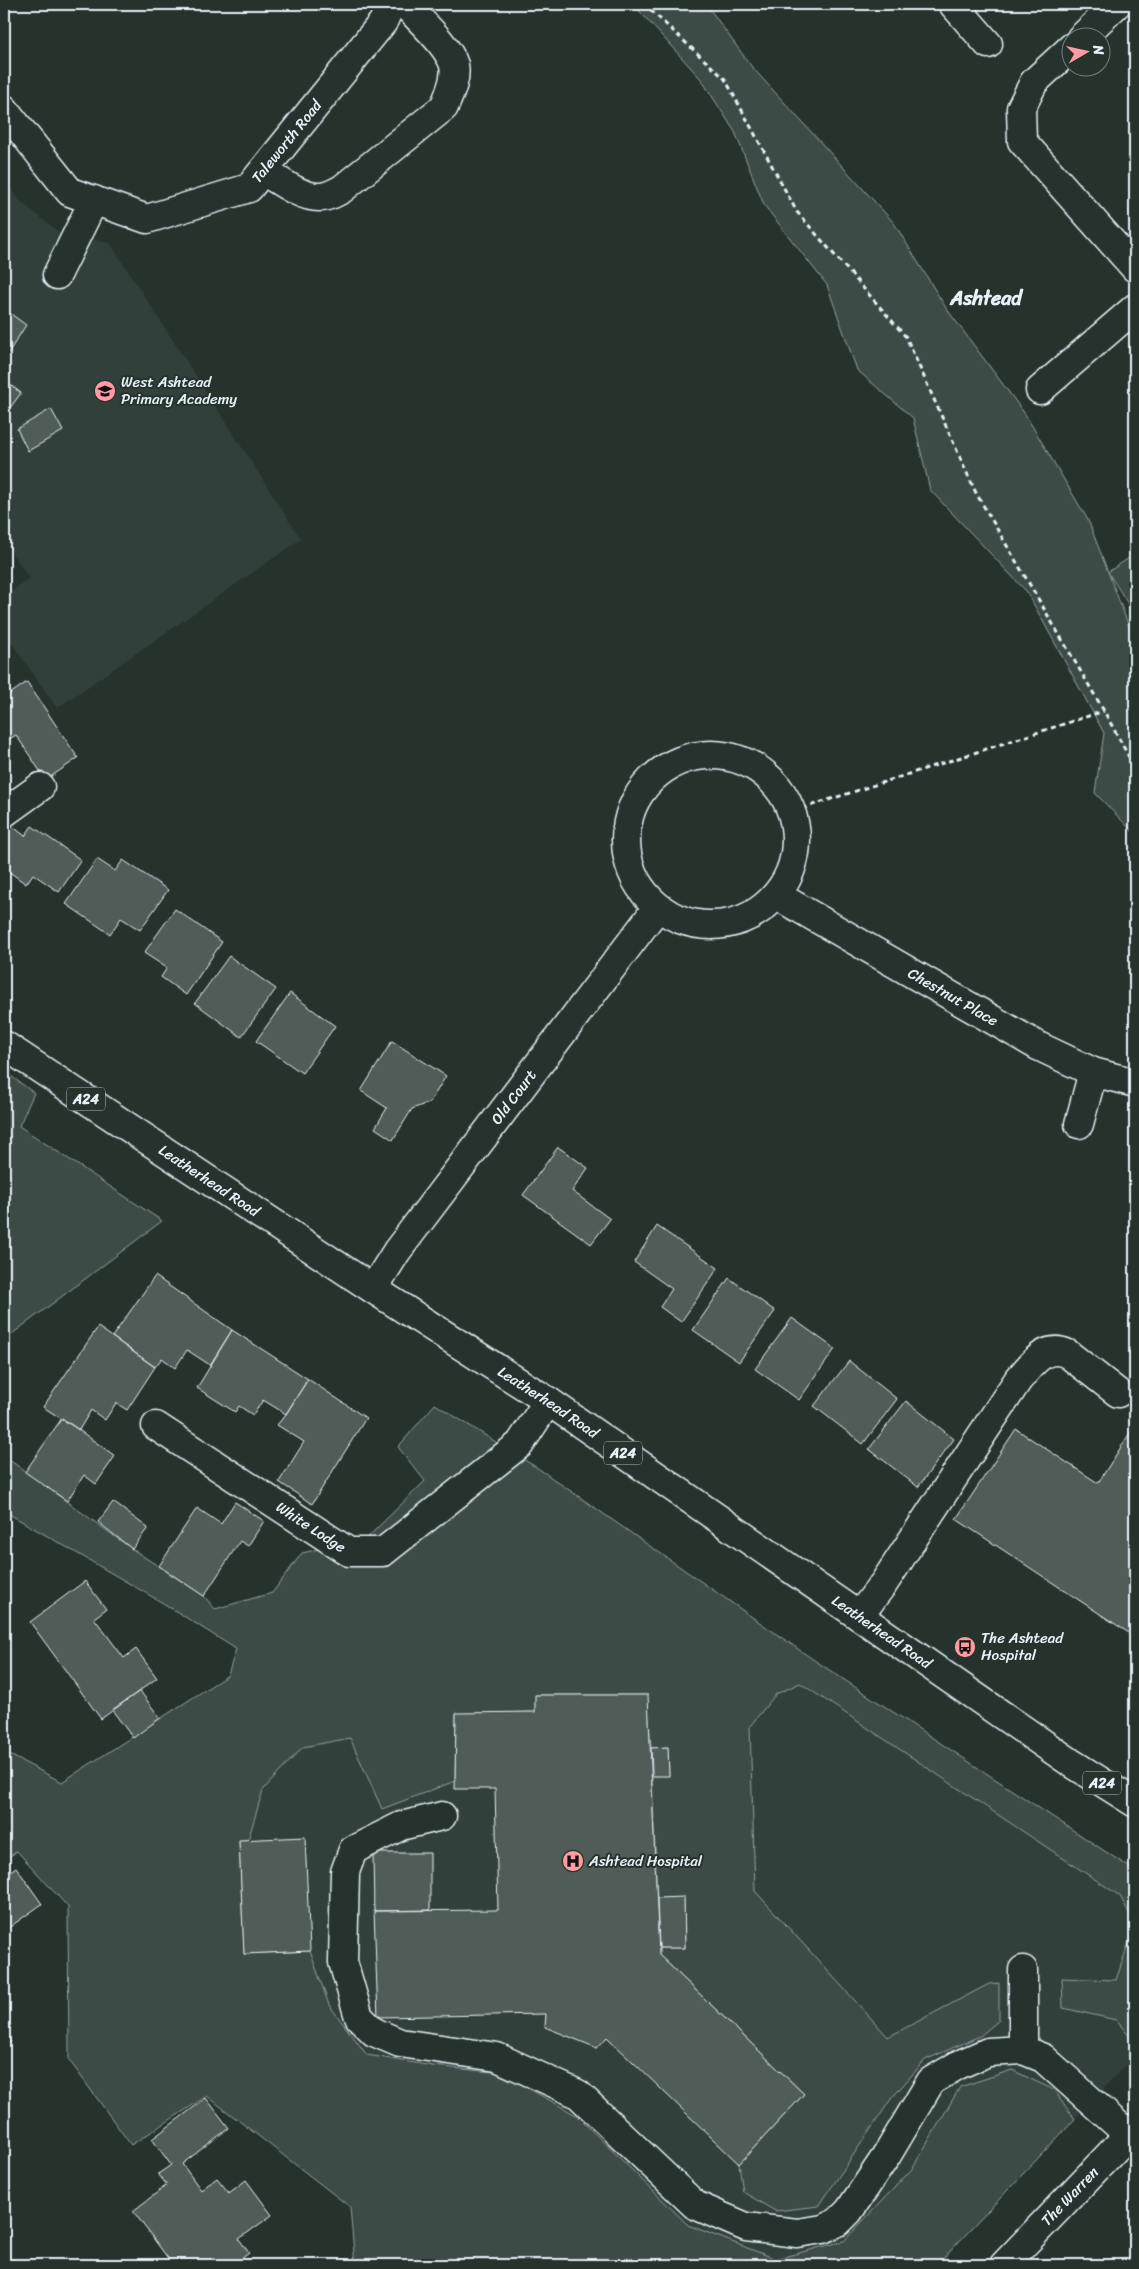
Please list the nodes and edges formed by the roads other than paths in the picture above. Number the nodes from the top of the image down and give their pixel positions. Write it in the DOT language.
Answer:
graph roads {
  1 [pos="391,4"];
  2 [pos="405,4"];
  3 [pos="953,4"];
  4 [pos="1118,4"];
  5 [pos="1092,28"];
  6 [pos="988,44"];
  7 [pos="1062,55"];
  8 [pos="4,109"];
  9 [pos="262,171"];
  10 [pos="94,200"];
  11 [pos="1135,268"];
  12 [pos="57,275"];
  13 [pos="1135,308"];
  14 [pos="1040,390"];
  15 [pos="40,787"];
  16 [pos="4,813"];
  17 [pos="778,896"];
  18 [pos="657,908"];
  19 [pos="4,1045"];
  20 [pos="1093,1072"];
  21 [pos="1135,1083"];
  22 [pos="1079,1124"];
  23 [pos="373,1289"];
  24 [pos="1118,1392"];
  25 [pos="548,1401"];
  26 [pos="156,1426"];
  27 [pos="859,1616"];
  28 [pos="1133,1796"];
  29 [pos="442,1816"];
  30 [pos="1023,1970"];
  31 [pos="1023,2050"];
  32 [pos="1132,2131"];
  33 [pos="1004,2265"];
  1 -- 9 [label="main road, Taleworth Road"];
  2 -- 9 [label="main road"];
  3 -- 6 [label="main road"];
  4 -- 5 [label="main road"];
  7 -- 11 [label="main road"];
  8 -- 10 [label="main road, Taleworth Road"];
  9 -- 10 [label="main road, Taleworth Road"];
  10 -- 12 [label="main road"];
  13 -- 14 [label="main road"];
  15 -- 16 [label="main road"];
  17 -- 18 [label="main road"];
  17 -- 18 [label="main road"];
  17 -- 20 [label="main road, Chestnut Place"];
  18 -- 23 [label="main road, Old Court"];
  19 -- 23 [label="main road, Leatherhead Road / A24"];
  20 -- 21 [label="main road, Chestnut Place"];
  20 -- 22 [label="main road"];
  23 -- 25 [label="main road, Leatherhead Road / A24"];
  24 -- 27 [label="main road"];
  25 -- 26 [label="main road, White Lodge"];
  25 -- 27 [label="main road, Leatherhead Road / A24"];
  27 -- 28 [label="main road, Leatherhead Road / A24"];
  29 -- 31 [label="main road"];
  30 -- 31 [label="main road"];
  31 -- 32 [label="main road"];
  32 -- 33 [label="main road, The Warren"];
}
